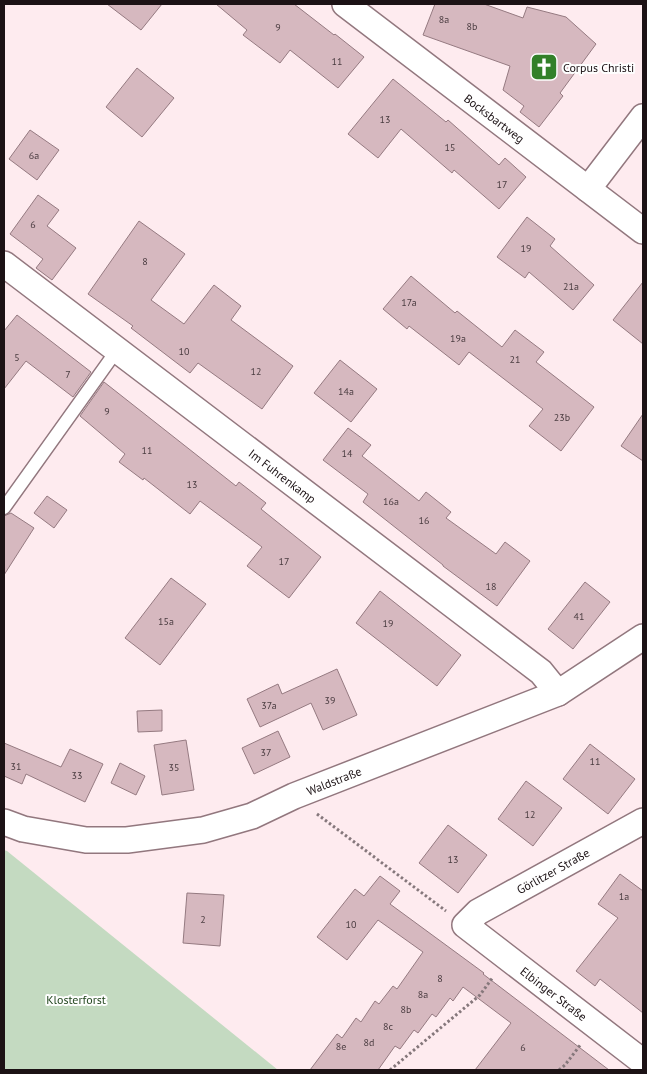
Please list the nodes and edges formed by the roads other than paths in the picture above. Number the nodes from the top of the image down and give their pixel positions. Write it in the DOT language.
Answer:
graph roads {
  1 [pos="345,4"];
  2 [pos="643,118"];
  3 [pos="588,189"];
  4 [pos="643,231"];
  5 [pos="4,264"];
  6 [pos="116,350"];
  7 [pos="4,508"];
  8 [pos="643,638"];
  9 [pos="558,692"];
  10 [pos="643,821"];
  11 [pos="4,822"];
  12 [pos="465,925"];
  13 [pos="643,1062"];
  1 -- 3 [label="street, Bocksbartweg"];
  2 -- 3 [label="street"];
  3 -- 4 [label="street, Bocksbartweg"];
  5 -- 6 [label="street, Im Fuhrenkamp"];
  6 -- 7 [label="lane"];
  6 -- 9 [label="street, Im Fuhrenkamp"];
  8 -- 9 [label="street, Waldstraße"];
  9 -- 11 [label="street, Waldstraße"];
  10 -- 12 [label="street, Görlitzer Straße"];
  12 -- 13 [label="street, Elbinger Straße"];
}
